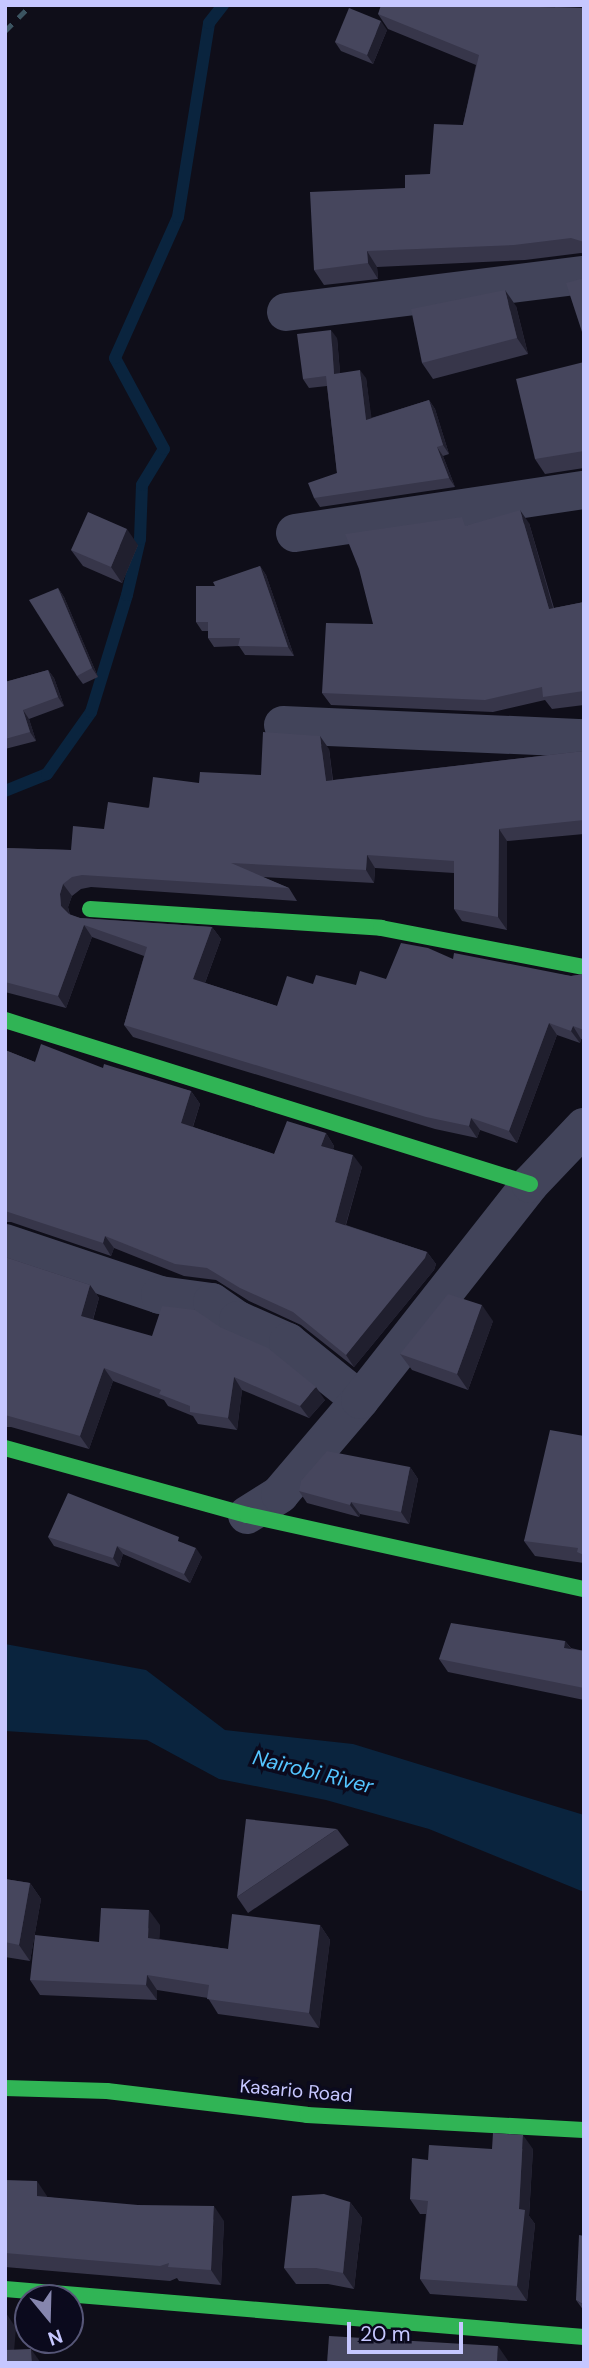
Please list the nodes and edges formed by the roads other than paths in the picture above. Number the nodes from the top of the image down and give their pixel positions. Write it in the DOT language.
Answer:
graph roads {
  1 [pos="584,275"];
  2 [pos="286,312"];
  3 [pos="584,490"];
  4 [pos="295,533"];
  5 [pos="283,725"];
  6 [pos="584,738"];
  7 [pos="90,909"];
  8 [pos="584,967"];
  9 [pos="5,1020"];
  10 [pos="584,1127"];
  11 [pos="530,1184"];
  12 [pos="5,1243"];
  13 [pos="360,1400"];
  14 [pos="5,1448"];
  15 [pos="247,1515"];
  16 [pos="584,1589"];
  17 [pos="5,2088"];
  18 [pos="584,2130"];
  19 [pos="5,2289"];
  20 [pos="584,2337"];
  1 -- 2 [label="street"];
  3 -- 4 [label="street"];
  5 -- 6 [label="street"];
  7 -- 8 [label="street"];
  9 -- 11 [label="street"];
  10 -- 11 [label="street"];
  11 -- 13 [label="street"];
  12 -- 13 [label="street"];
  13 -- 15 [label="street"];
  14 -- 15 [label="street"];
  15 -- 16 [label="street"];
  17 -- 18 [label="street, Kasario Road"];
  19 -- 20 [label="street"];
}
